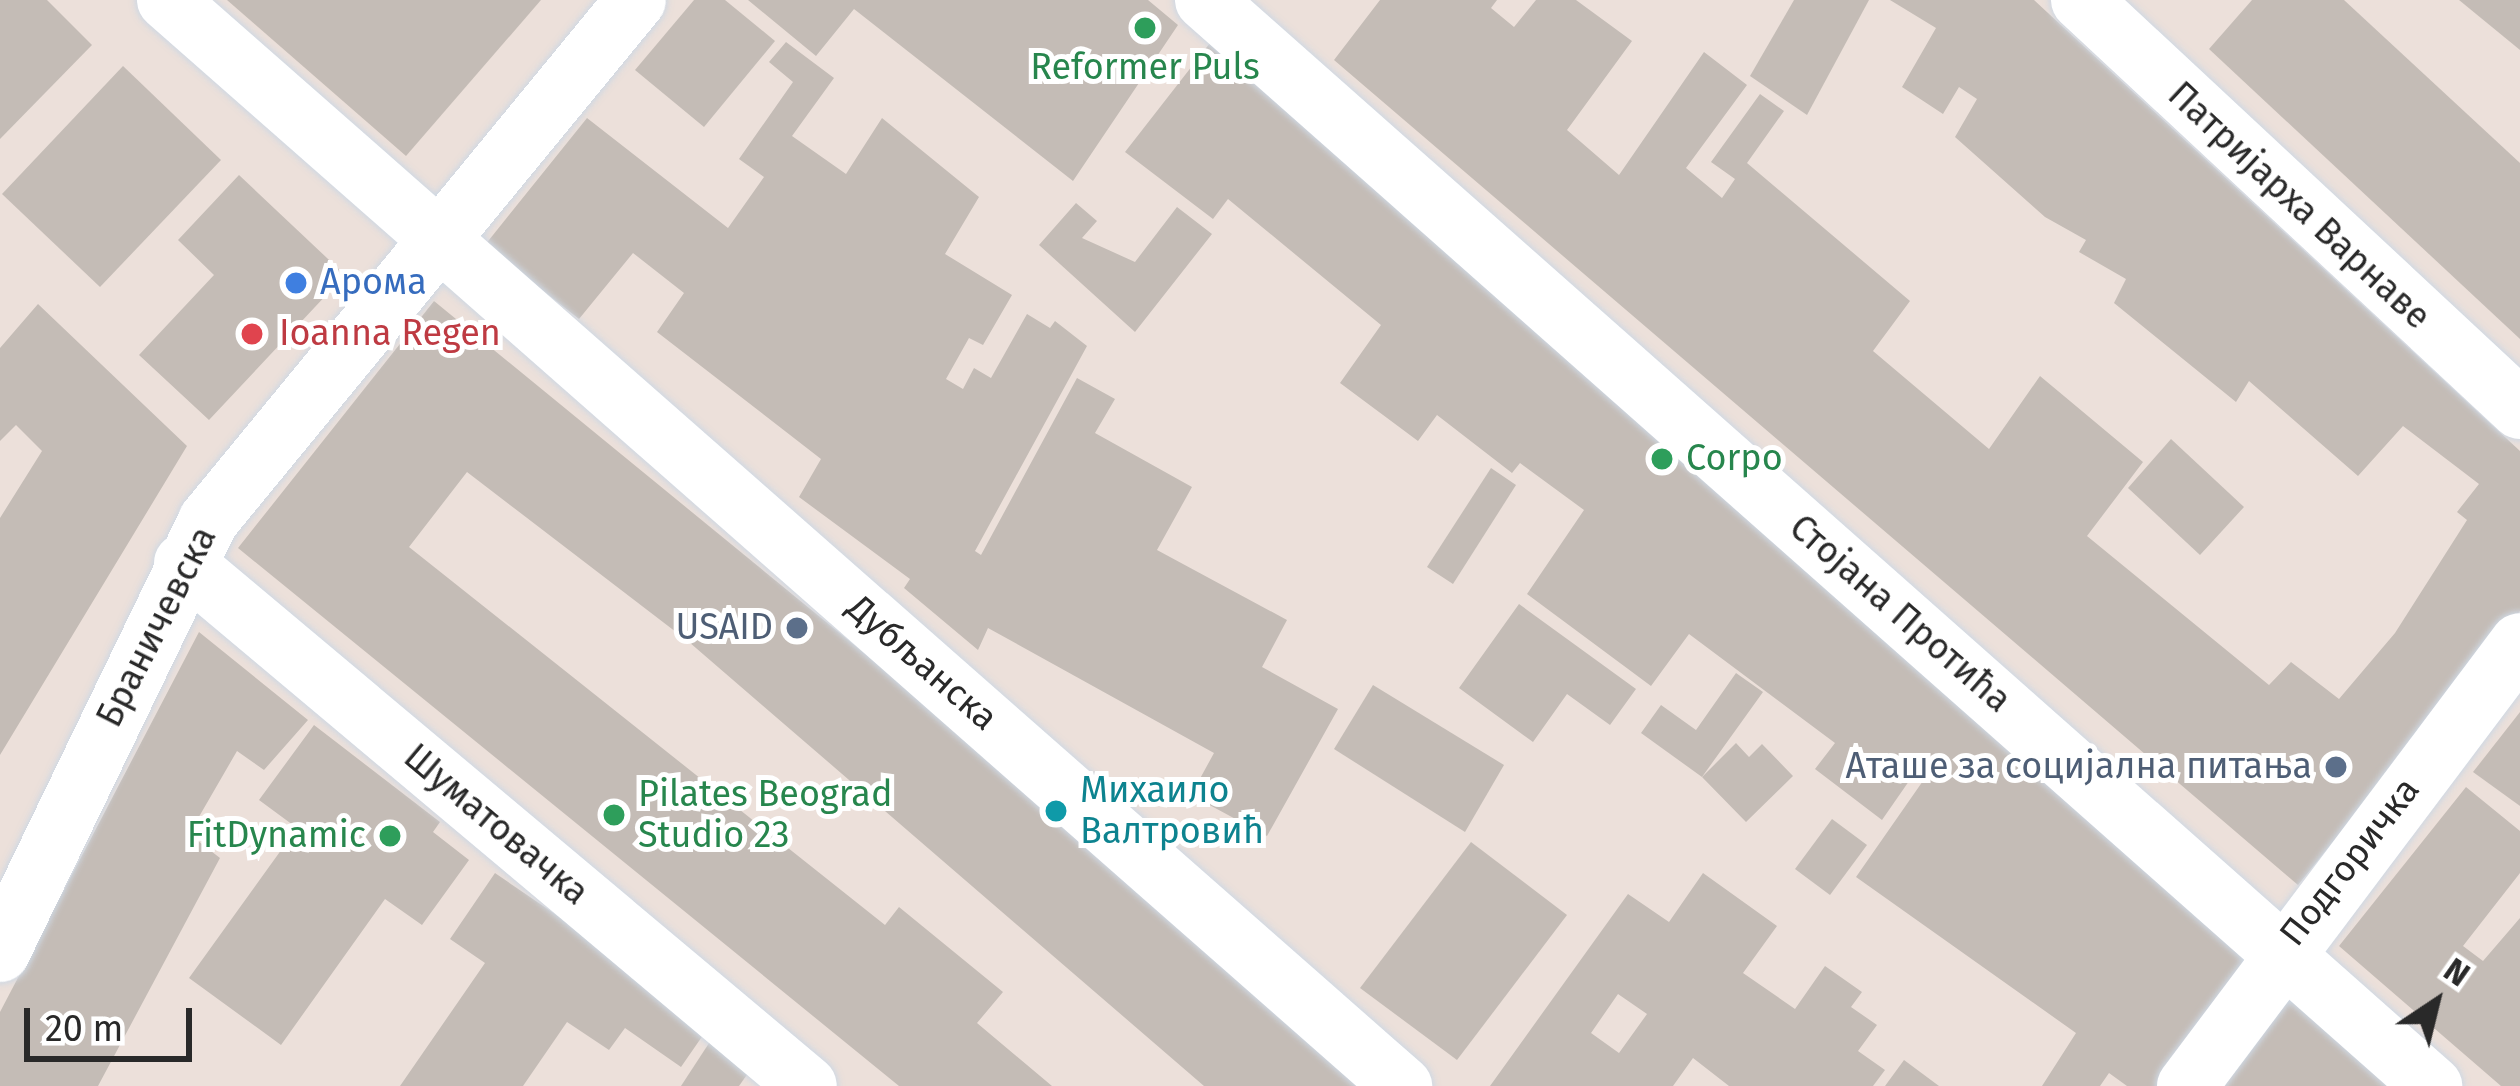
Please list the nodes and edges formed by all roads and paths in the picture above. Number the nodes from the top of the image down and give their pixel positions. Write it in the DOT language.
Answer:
graph roads {
  1 [pos="166,0"];
  2 [pos="636,0"];
  3 [pos="1205,0"];
  4 [pos="2081,0"];
  5 [pos="439,243"];
  6 [pos="2520,409"];
  7 [pos="184,563"];
  8 [pos="2520,643"];
  9 [pos="0,952"];
  10 [pos="2281,952"];
  11 [pos="807,1086"];
  12 [pos="1402,1086"];
  13 [pos="2187,1086"];
  14 [pos="2432,1086"];
  1 -- 5 [label="street, Дубљанска"];
  2 -- 5 [label="street, Браничевска"];
  3 -- 10 [label="street, Стојана Протића"];
  4 -- 6 [label="street, Патријарха Варнаве"];
  5 -- 7 [label="street, Браничевска"];
  5 -- 12 [label="street, Дубљанска"];
  7 -- 9 [label="street, Браничевска"];
  7 -- 11 [label="street, Шуматовачка"];
  8 -- 10 [label="street, Подгоричка"];
  10 -- 13 [label="street, Подгоричка"];
  10 -- 14 [label="street, Стојана Протића"];
}
